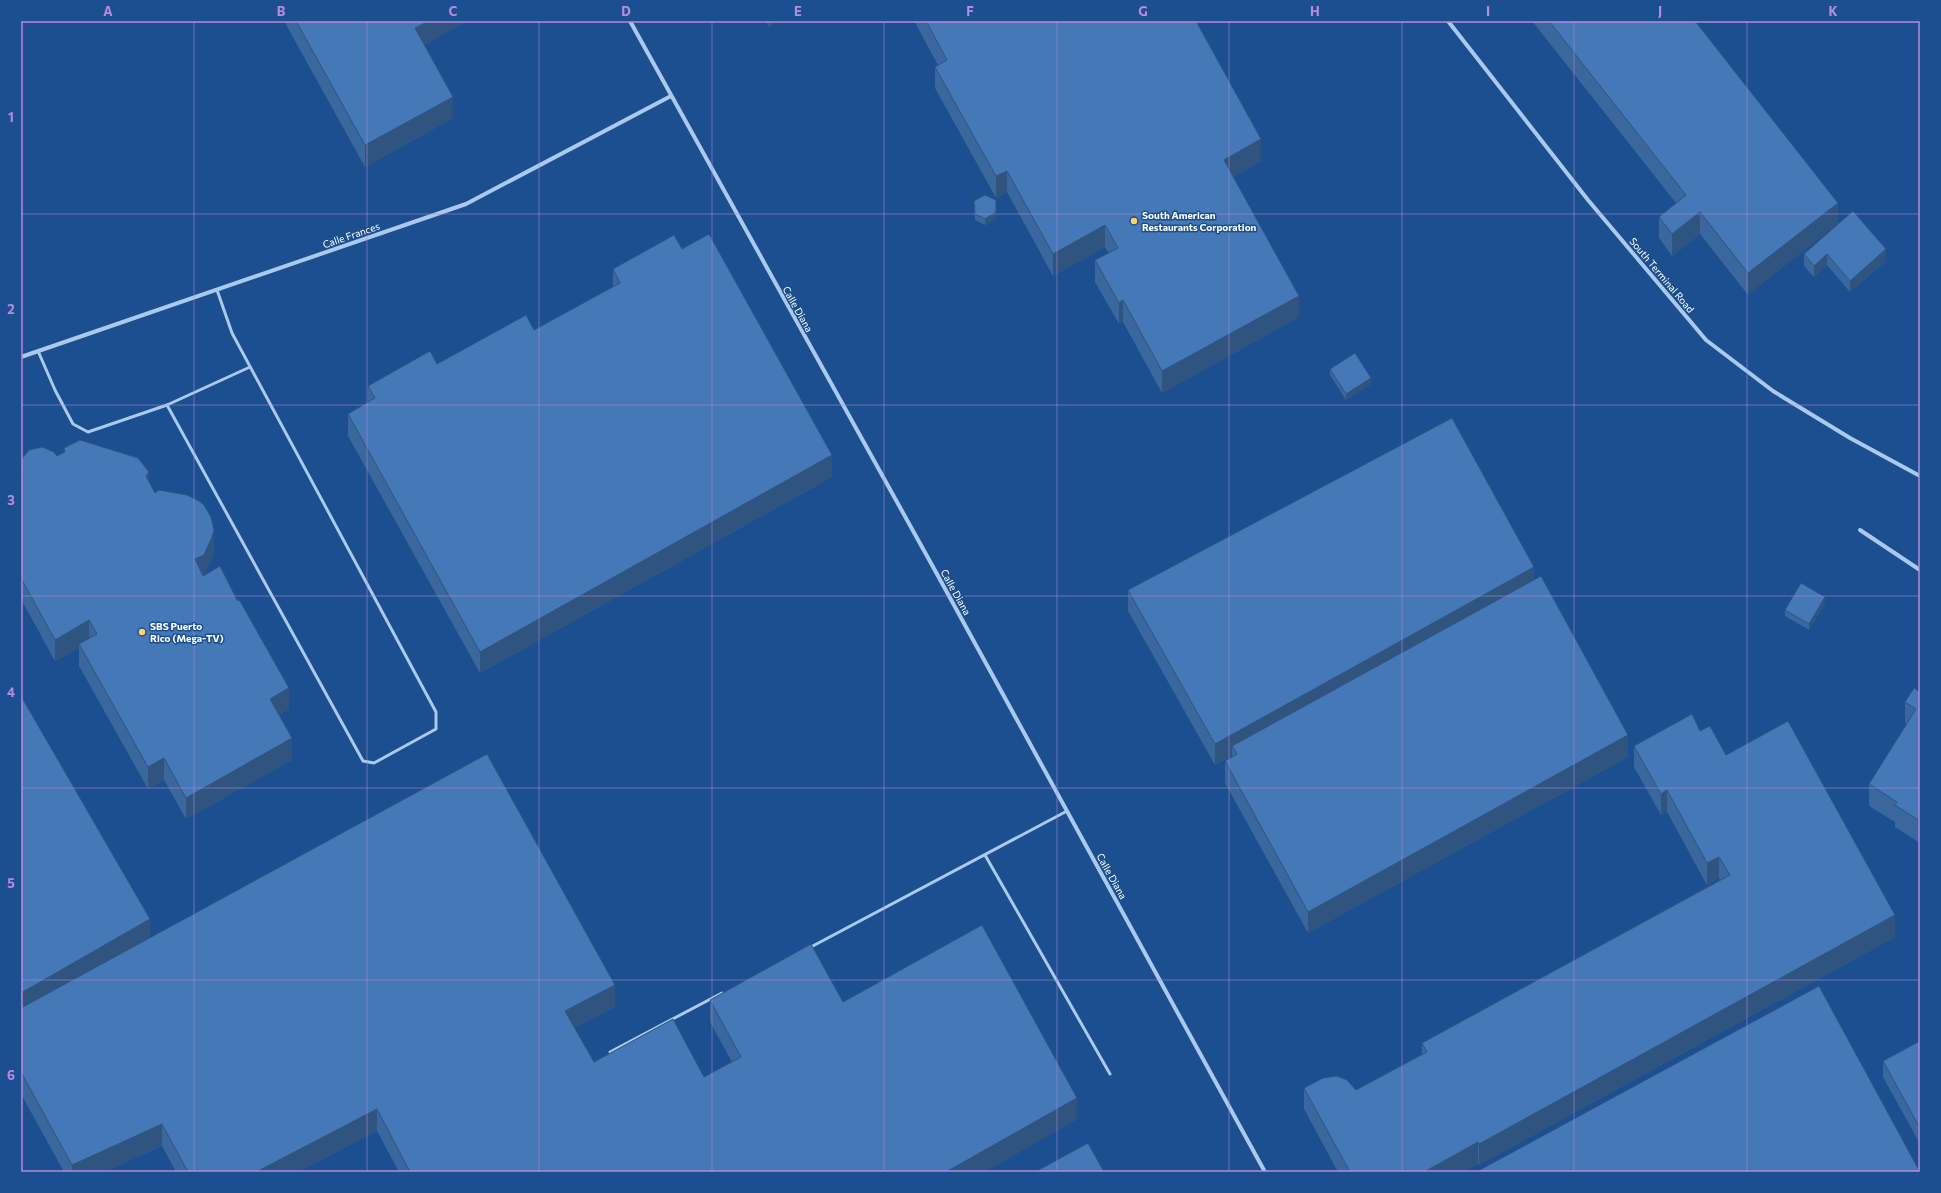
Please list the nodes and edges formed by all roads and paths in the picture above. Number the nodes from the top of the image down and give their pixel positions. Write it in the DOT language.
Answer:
graph roads {
  1 [pos="630,21"];
  2 [pos="1448,21"];
  3 [pos="671,96"];
  4 [pos="217,290"];
  5 [pos="38,351"];
  6 [pos="21,357"];
  7 [pos="250,367"];
  8 [pos="167,405"];
  9 [pos="1920,476"];
  10 [pos="1860,530"];
  11 [pos="1920,570"];
  12 [pos="1067,811"];
  13 [pos="985,855"];
  14 [pos="808,948"];
  15 [pos="723,993"];
  16 [pos="610,1052"];
  17 [pos="1110,1074"];
  18 [pos="1265,1172"];
  1 -- 3 [label="street, Calle Diana"];
  2 -- 9 [label="street, South Terminal Road"];
  3 -- 4 [label="street, Calle Frances"];
  3 -- 12 [label="street, Calle Diana"];
  4 -- 5 [label="street, Calle Frances"];
  4 -- 7 [label="lane"];
  5 -- 6 [label="street, Calle Frances"];
  5 -- 8 [label="lane"];
  7 -- 8 [label="lane"];
  7 -- 8 [label="lane"];
  10 -- 11 [label="street"];
  12 -- 13 [label="lane"];
  12 -- 18 [label="street, Calle Diana"];
  13 -- 14 [label="lane"];
  13 -- 17 [label="lane"];
  15 -- 16 [label="lane"];
}
